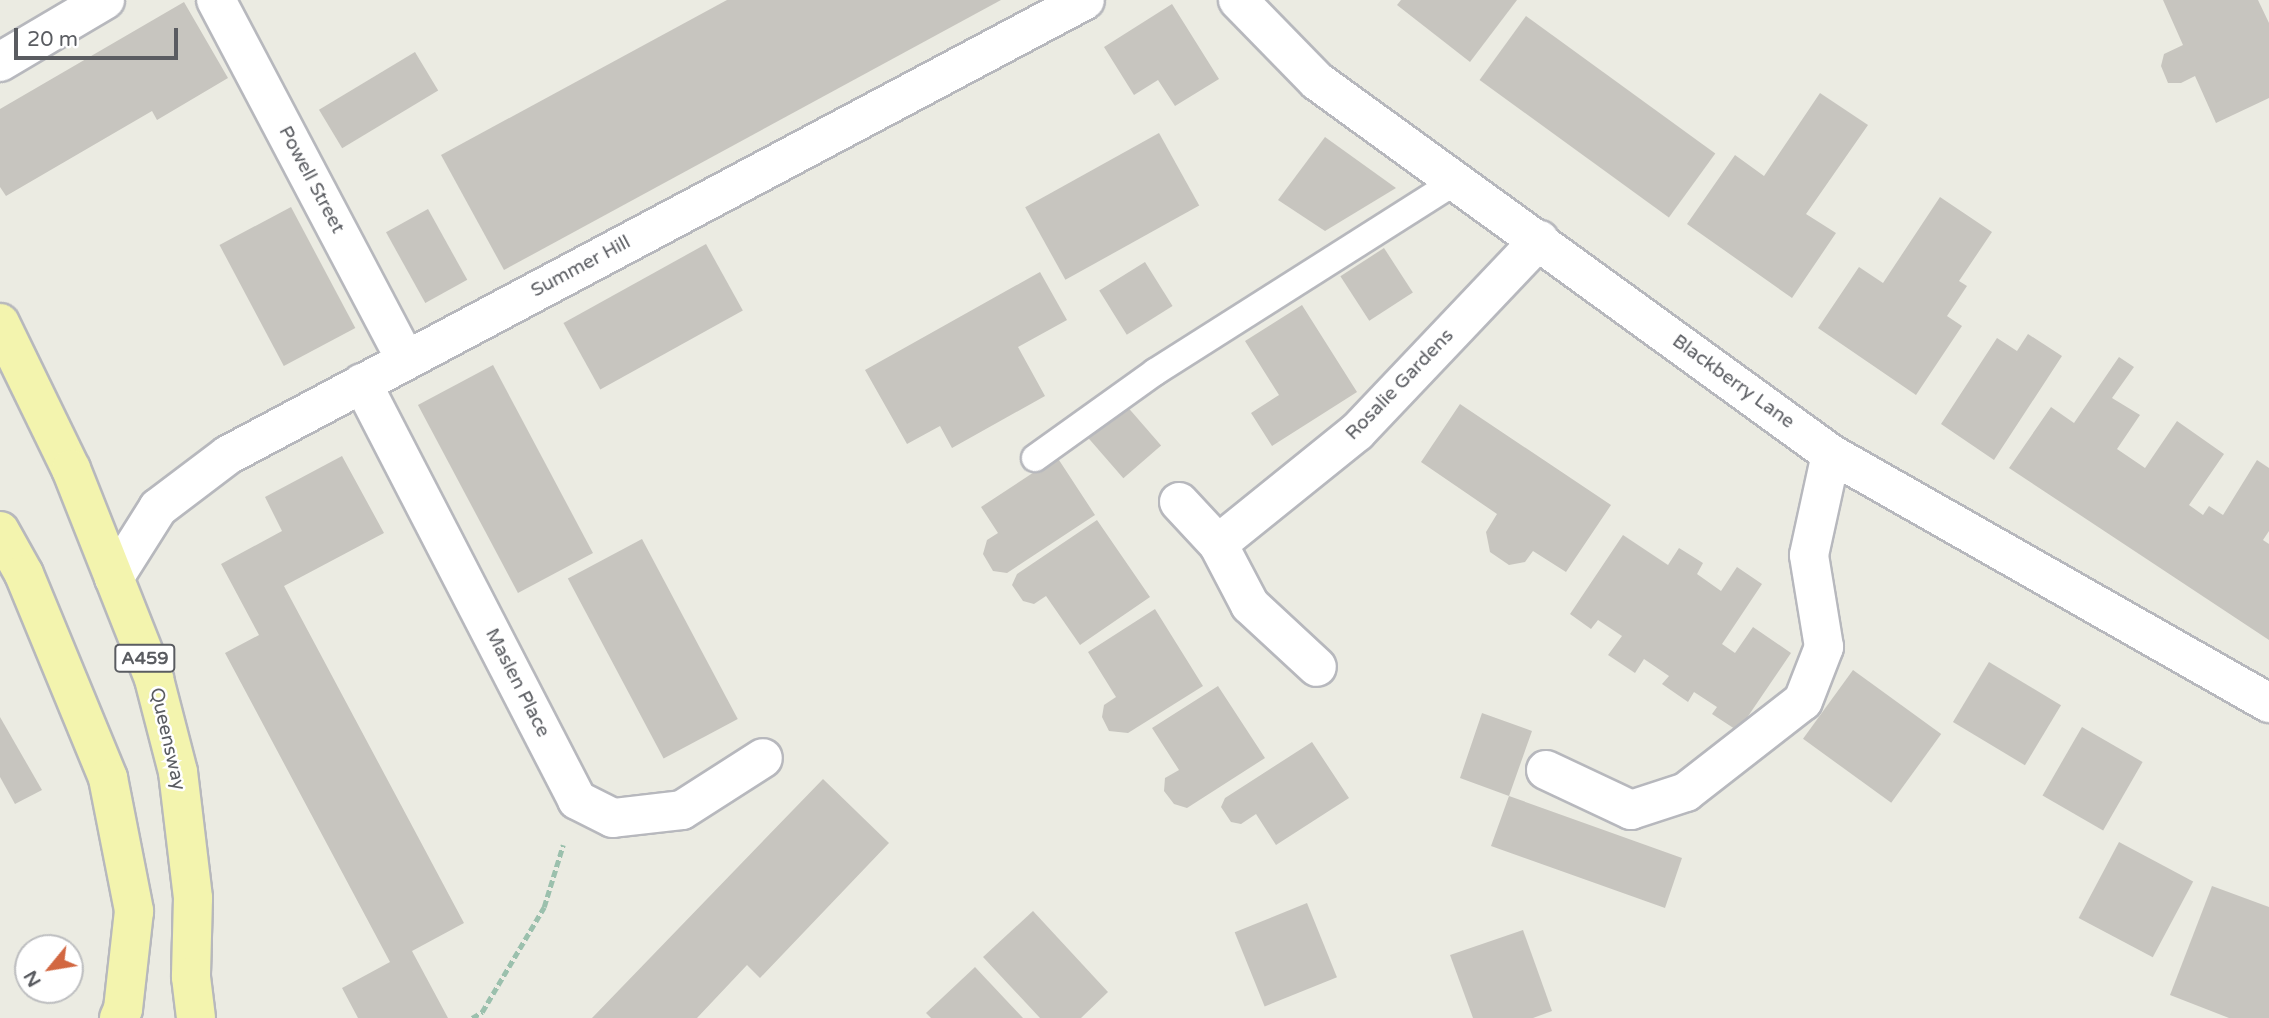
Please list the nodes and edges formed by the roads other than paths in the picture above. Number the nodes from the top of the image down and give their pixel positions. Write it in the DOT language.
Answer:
graph roads {
  1 [pos="105,0"];
  2 [pos="216,0"];
  3 [pos="1085,0"];
  4 [pos="1238,0"];
  5 [pos="0,62"];
  6 [pos="1457,180"];
  7 [pos="1539,240"];
  8 [pos="0,323"];
  9 [pos="406,360"];
  10 [pos="362,383"];
  11 [pos="1831,454"];
  12 [pos="1035,458"];
  13 [pos="1179,502"];
  14 [pos="0,531"];
  15 [pos="1218,544"];
  16 [pos="114,578"];
  17 [pos="1317,667"];
  18 [pos="2269,703"];
  19 [pos="763,758"];
  20 [pos="1546,770"];
  21 [pos="119,1018"];
  22 [pos="196,1018"];
  1 -- 5 [label="street"];
  2 -- 9 [label="street, Powell Street"];
  3 -- 9 [label="street, Summer Hill"];
  4 -- 6 [label="street, Blackberry Lane"];
  6 -- 7 [label="street, Blackberry Lane"];
  6 -- 12 [label="lane"];
  7 -- 11 [label="street, Blackberry Lane"];
  7 -- 15 [label="street, Rosalie Gardens"];
  8 -- 16 [label="main road, Queensway / A459"];
  9 -- 10 [label="street, Summer Hill"];
  10 -- 16 [label="street, Summer Hill"];
  10 -- 19 [label="street, Maslen Place"];
  11 -- 18 [label="street, Blackberry Lane"];
  11 -- 20 [label="street"];
  13 -- 15 [label="street"];
  14 -- 21 [label="main road"];
  15 -- 17 [label="street"];
  16 -- 22 [label="main road, Queensway / A459"];
}
